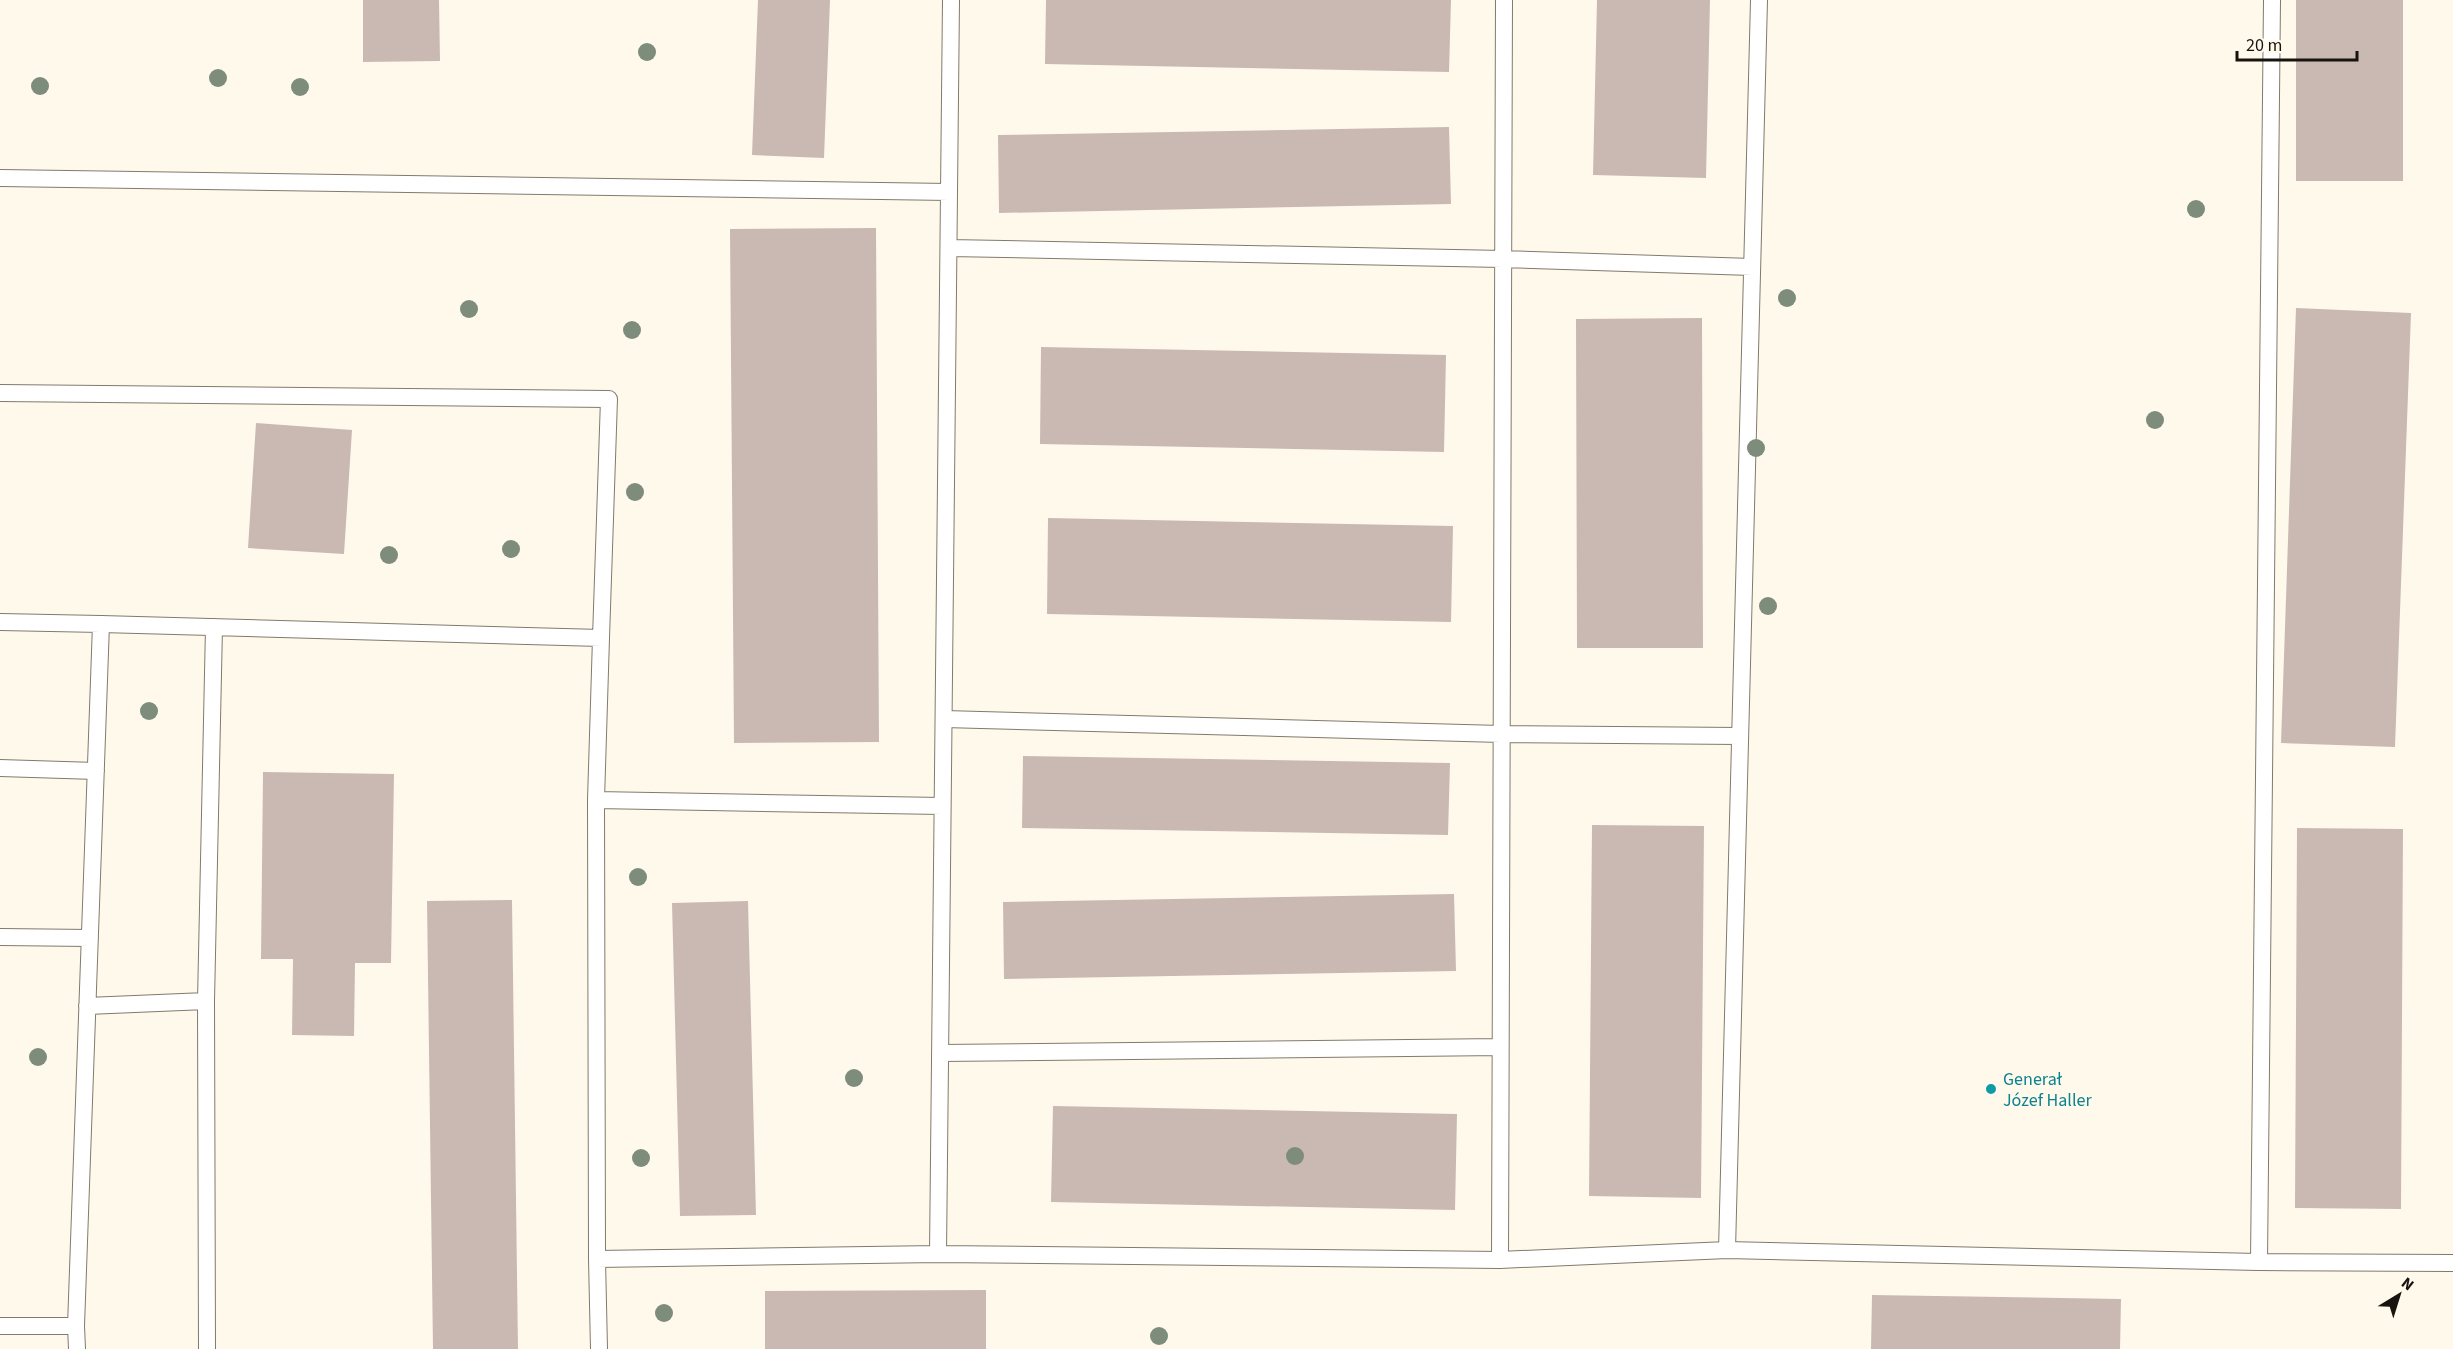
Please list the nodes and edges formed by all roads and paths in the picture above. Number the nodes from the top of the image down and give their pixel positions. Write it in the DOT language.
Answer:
graph roads {
  1 [pos="951,0"];
  2 [pos="1504,0"];
  3 [pos="1759,0"];
  4 [pos="2272,0"];
  5 [pos="0,178"];
  6 [pos="949,192"];
  7 [pos="949,248"];
  8 [pos="1503,259"];
  9 [pos="1752,267"];
  10 [pos="0,393"];
  11 [pos="0,622"];
  12 [pos="101,624"];
  13 [pos="214,627"];
  14 [pos="601,638"];
  15 [pos="944,719"];
  16 [pos="1501,734"];
  17 [pos="1740,736"];
  18 [pos="0,768"];
  19 [pos="96,771"];
  20 [pos="596,800"];
  21 [pos="942,806"];
  22 [pos="0,937"];
  23 [pos="90,938"];
  24 [pos="206,1001"];
  25 [pos="87,1006"];
  26 [pos="1500,1047"];
  27 [pos="940,1053"];
  28 [pos="1727,1250"];
  29 [pos="938,1254"];
  30 [pos="597,1259"];
  31 [pos="1500,1260"];
  32 [pos="2259,1262"];
  33 [pos="2453,1263"];
  34 [pos="0,1326"];
  35 [pos="76,1326"];
  36 [pos="77,1349"];
  37 [pos="207,1349"];
  38 [pos="599,1349"];
  1 -- 6 [label="lane"];
  2 -- 8 [label="lane"];
  3 -- 9 [label="lane"];
  4 -- 32 [label="lane"];
  5 -- 6 [label="lane"];
  6 -- 7 [label="lane"];
  7 -- 8 [label="lane"];
  7 -- 15 [label="lane"];
  8 -- 9 [label="lane"];
  8 -- 16 [label="lane"];
  9 -- 17 [label="lane"];
  10 -- 14 [label="lane"];
  11 -- 12 [label="lane"];
  12 -- 13 [label="lane"];
  12 -- 19 [label="lane"];
  13 -- 14 [label="lane"];
  13 -- 24 [label="lane"];
  14 -- 20 [label="lane"];
  15 -- 16 [label="lane"];
  15 -- 21 [label="lane"];
  16 -- 17 [label="lane"];
  16 -- 26 [label="lane"];
  17 -- 28 [label="lane"];
  18 -- 19 [label="lane"];
  19 -- 23 [label="lane"];
  20 -- 21 [label="lane"];
  20 -- 30 [label="lane"];
  21 -- 27 [label="lane"];
  22 -- 23 [label="lane"];
  23 -- 25 [label="lane"];
  24 -- 25 [label="lane"];
  24 -- 37 [label="lane"];
  25 -- 35 [label="lane"];
  26 -- 27 [label="lane"];
  26 -- 31 [label="lane"];
  27 -- 29 [label="lane"];
  28 -- 31 [label="lane"];
  28 -- 32 [label="lane"];
  29 -- 30 [label="lane"];
  29 -- 31 [label="lane"];
  30 -- 38 [label="lane"];
  32 -- 33 [label="lane"];
  34 -- 35 [label="lane"];
  35 -- 36 [label="lane"];
}
